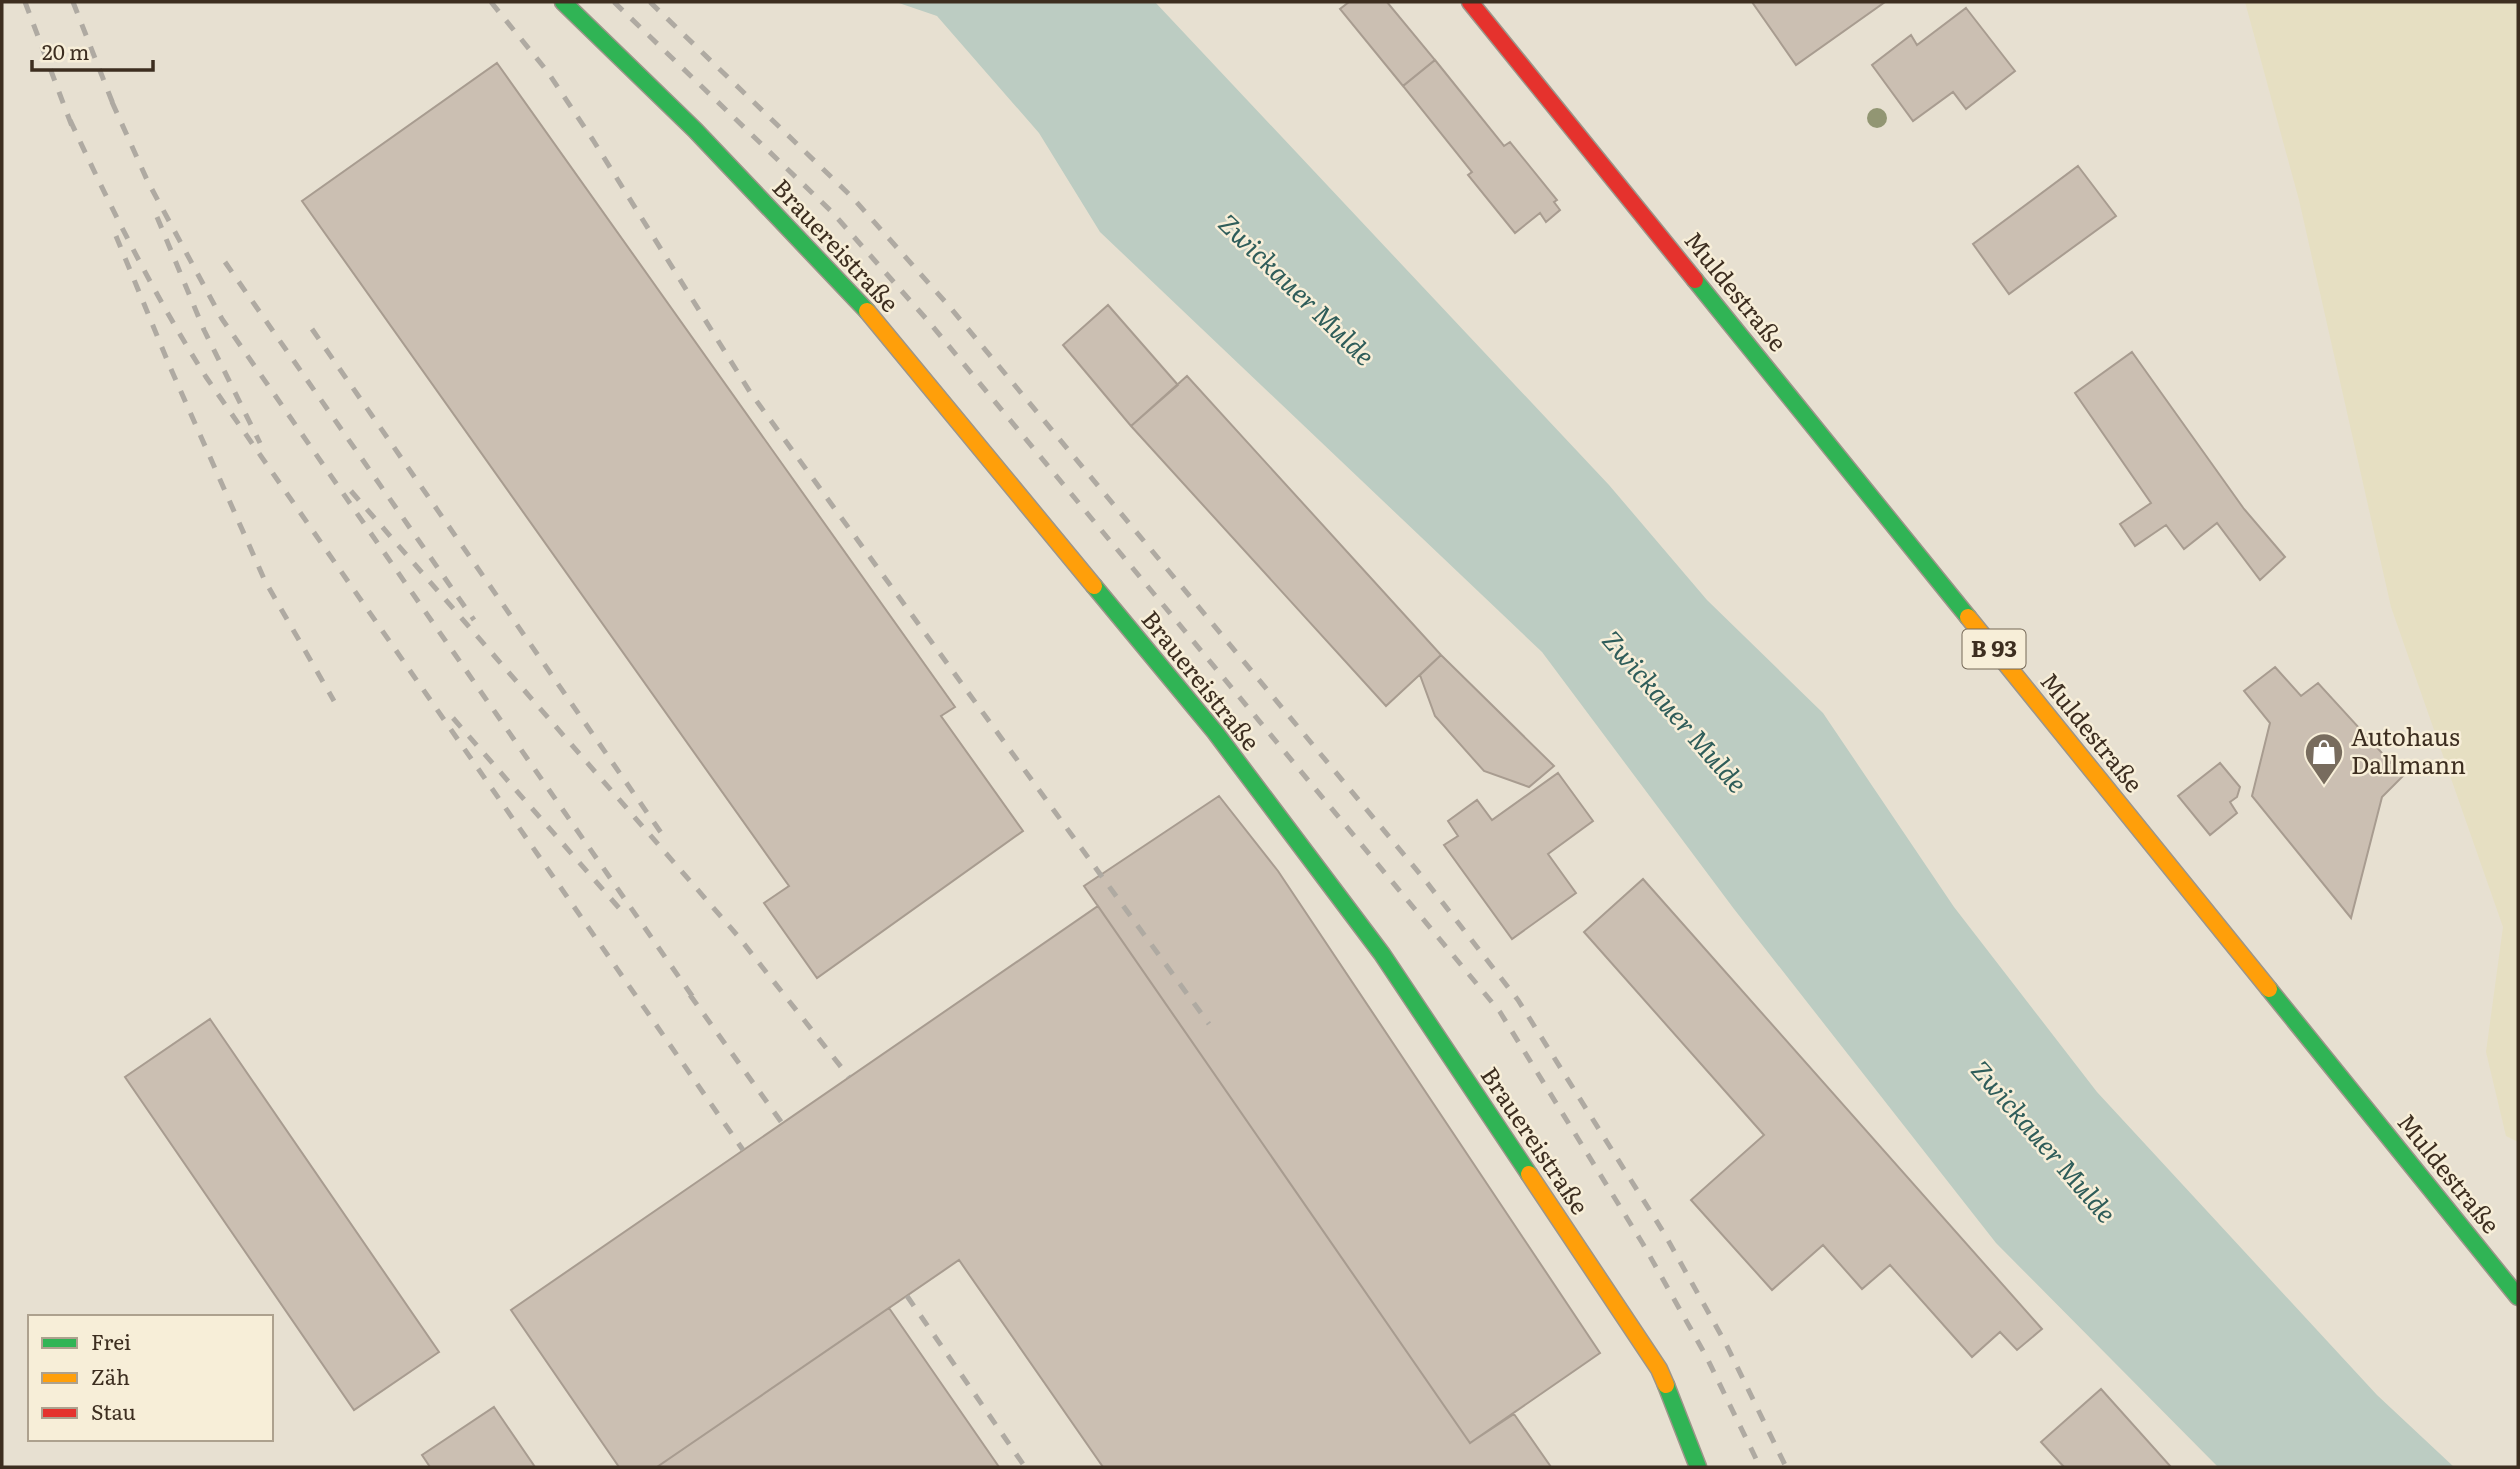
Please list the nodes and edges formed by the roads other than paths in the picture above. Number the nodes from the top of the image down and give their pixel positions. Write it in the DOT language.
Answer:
graph roads {
  1 [pos="563,2"];
  2 [pos="1470,2"];
  3 [pos="2518,1297"];
  4 [pos="1698,1467"];
  1 -- 4 [label="street, Brauereistraße"];
  2 -- 3 [label="street, Muldestraße / B 93"];
}
